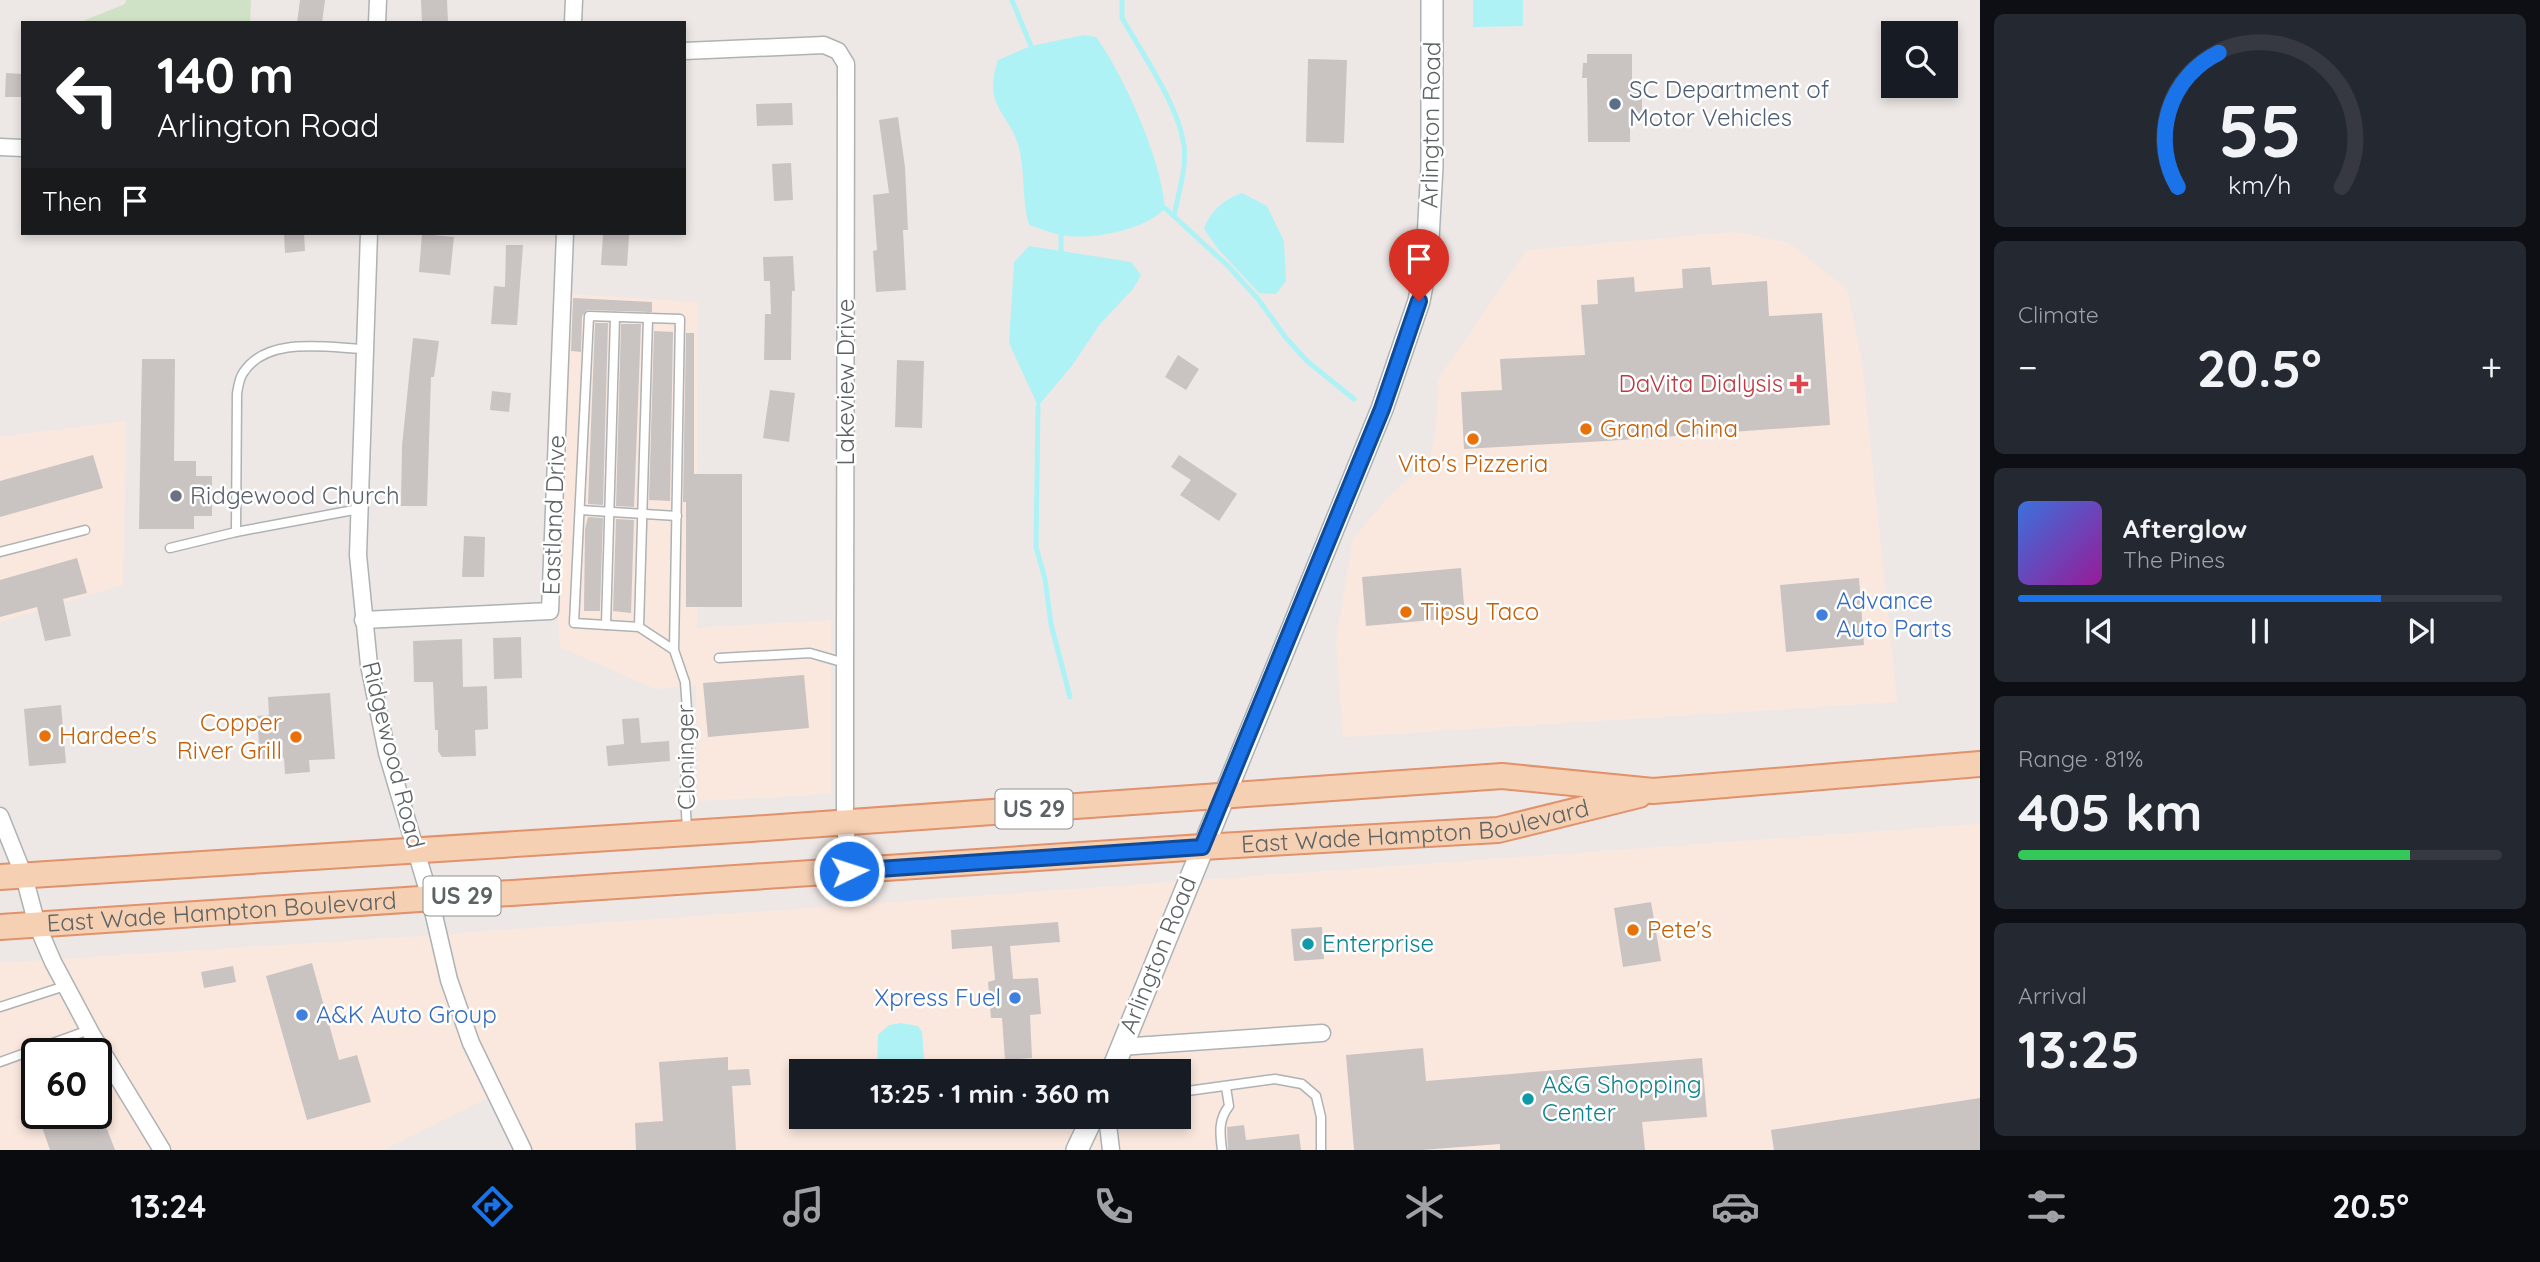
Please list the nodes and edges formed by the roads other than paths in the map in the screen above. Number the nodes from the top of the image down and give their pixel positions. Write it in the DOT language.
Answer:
graph roads {
  1 [pos="378,0"];
  2 [pos="574,0"];
  3 [pos="1432,0"];
  4 [pos="377,21"];
  5 [pos="573,21"];
  6 [pos="686,51"];
  7 [pos="0,147"];
  8 [pos="21,148"];
  9 [pos="369,235"];
  10 [pos="565,235"];
  11 [pos="615,317"];
  12 [pos="648,318"];
  13 [pos="367,349"];
  14 [pos="360,508"];
  15 [pos="580,510"];
  16 [pos="609,512"];
  17 [pos="642,513"];
  18 [pos="677,516"];
  19 [pos="85,530"];
  20 [pos="236,532"];
  21 [pos="170,548"];
  22 [pos="0,552"];
  23 [pos="363,620"];
  24 [pos="606,625"];
  25 [pos="639,626"];
  26 [pos="674,650"];
  27 [pos="719,658"];
  28 [pos="845,663"];
  29 [pos="1980,764"];
  30 [pos="1653,791"];
  31 [pos="1222,796"];
  32 [pos="0,816"];
  33 [pos="845,822"];
  34 [pos="688,833"];
  35 [pos="1202,847"];
  36 [pos="415,850"];
  37 [pos="849,871"];
  38 [pos="12,877"];
  39 [pos="430,898"];
  40 [pos="37,925"];
  41 [pos="0,927"];
  42 [pos="65,986"];
  43 [pos="0,1007"];
  44 [pos="89,1030"];
  45 [pos="1322,1033"];
  46 [pos="1120,1047"];
  47 [pos="1116,1059"];
  48 [pos="0,1062"];
  49 [pos="1226,1087"];
  50 [pos="1191,1091"];
  51 [pos="1087,1129"];
  52 [pos="1109,1129"];
  53 [pos="162,1150"];
  54 [pos="523,1150"];
  55 [pos="1077,1150"];
  56 [pos="1111,1150"];
  57 [pos="1222,1150"];
  58 [pos="1321,1150"];
  1 -- 4 [label="street"];
  2 -- 5 [label="street"];
  3 -- 31 [label="main road, Arlington Road"];
  6 -- 28 [label="street, Lakeview Drive"];
  7 -- 8 [label="street"];
  9 -- 13 [label="street, Ridgewood Road"];
  10 -- 23 [label="street, Eastland Drive"];
  11 -- 12 [label="lane"];
  11 -- 15 [label="lane"];
  11 -- 16 [label="lane"];
  12 -- 17 [label="lane"];
  12 -- 18 [label="lane"];
  13 -- 14 [label="street, Ridgewood Road"];
  13 -- 20 [label="lane"];
  14 -- 20 [label="lane"];
  14 -- 23 [label="street, Ridgewood Road"];
  15 -- 16 [label="lane"];
  15 -- 24 [label="lane"];
  16 -- 17 [label="lane"];
  16 -- 24 [label="lane"];
  17 -- 18 [label="lane"];
  17 -- 25 [label="lane"];
  18 -- 26 [label="lane"];
  19 -- 22 [label="lane"];
  20 -- 21 [label="lane"];
  23 -- 36 [label="street, Ridgewood Road"];
  24 -- 25 [label="lane"];
  25 -- 26 [label="lane"];
  26 -- 34 [label="lane, Cloninger"];
  27 -- 28 [label="lane"];
  28 -- 33 [label="street, Lakeview Drive"];
  29 -- 30 [label="main road, East Wade Hampton Boulevard / US 29"];
  30 -- 31 [label="main road, East Wade Hampton Boulevard / US 29"];
  30 -- 35 [label="main road, East Wade Hampton Boulevard / US 29"];
  31 -- 33 [label="main road, East Wade Hampton Boulevard / US 29"];
  31 -- 35 [label="main road, Arlington Road"];
  32 -- 38 [label="street"];
  33 -- 34 [label="main road, East Wade Hampton Boulevard / US 29"];
  33 -- 37 [label="street, Lakeview Drive"];
  34 -- 36 [label="main road, East Wade Hampton Boulevard / US 29"];
  35 -- 37 [label="main road, East Wade Hampton Boulevard / US 29"];
  35 -- 46 [label="main road, Arlington Road"];
  36 -- 38 [label="main road, East Wade Hampton Boulevard / US 29"];
  36 -- 39 [label="street, Ridgewood Road"];
  37 -- 39 [label="main road, East Wade Hampton Boulevard / US 29"];
  38 -- 40 [label="street"];
  39 -- 40 [label="main road, East Wade Hampton Boulevard / US 29"];
  39 -- 54 [label="street, Ridgewood Road"];
  40 -- 41 [label="main road, East Wade Hampton Boulevard / US 29"];
  40 -- 42 [label="street"];
  42 -- 43 [label="lane"];
  42 -- 44 [label="street"];
  44 -- 48 [label="lane"];
  44 -- 53 [label="street"];
  45 -- 46 [label="street"];
  46 -- 47 [label="main road, Arlington Road"];
  49 -- 50 [label="lane"];
  49 -- 57 [label="lane"];
  49 -- 58 [label="lane"];
  51 -- 55 [label="main road"];
  52 -- 56 [label="street"];
}
